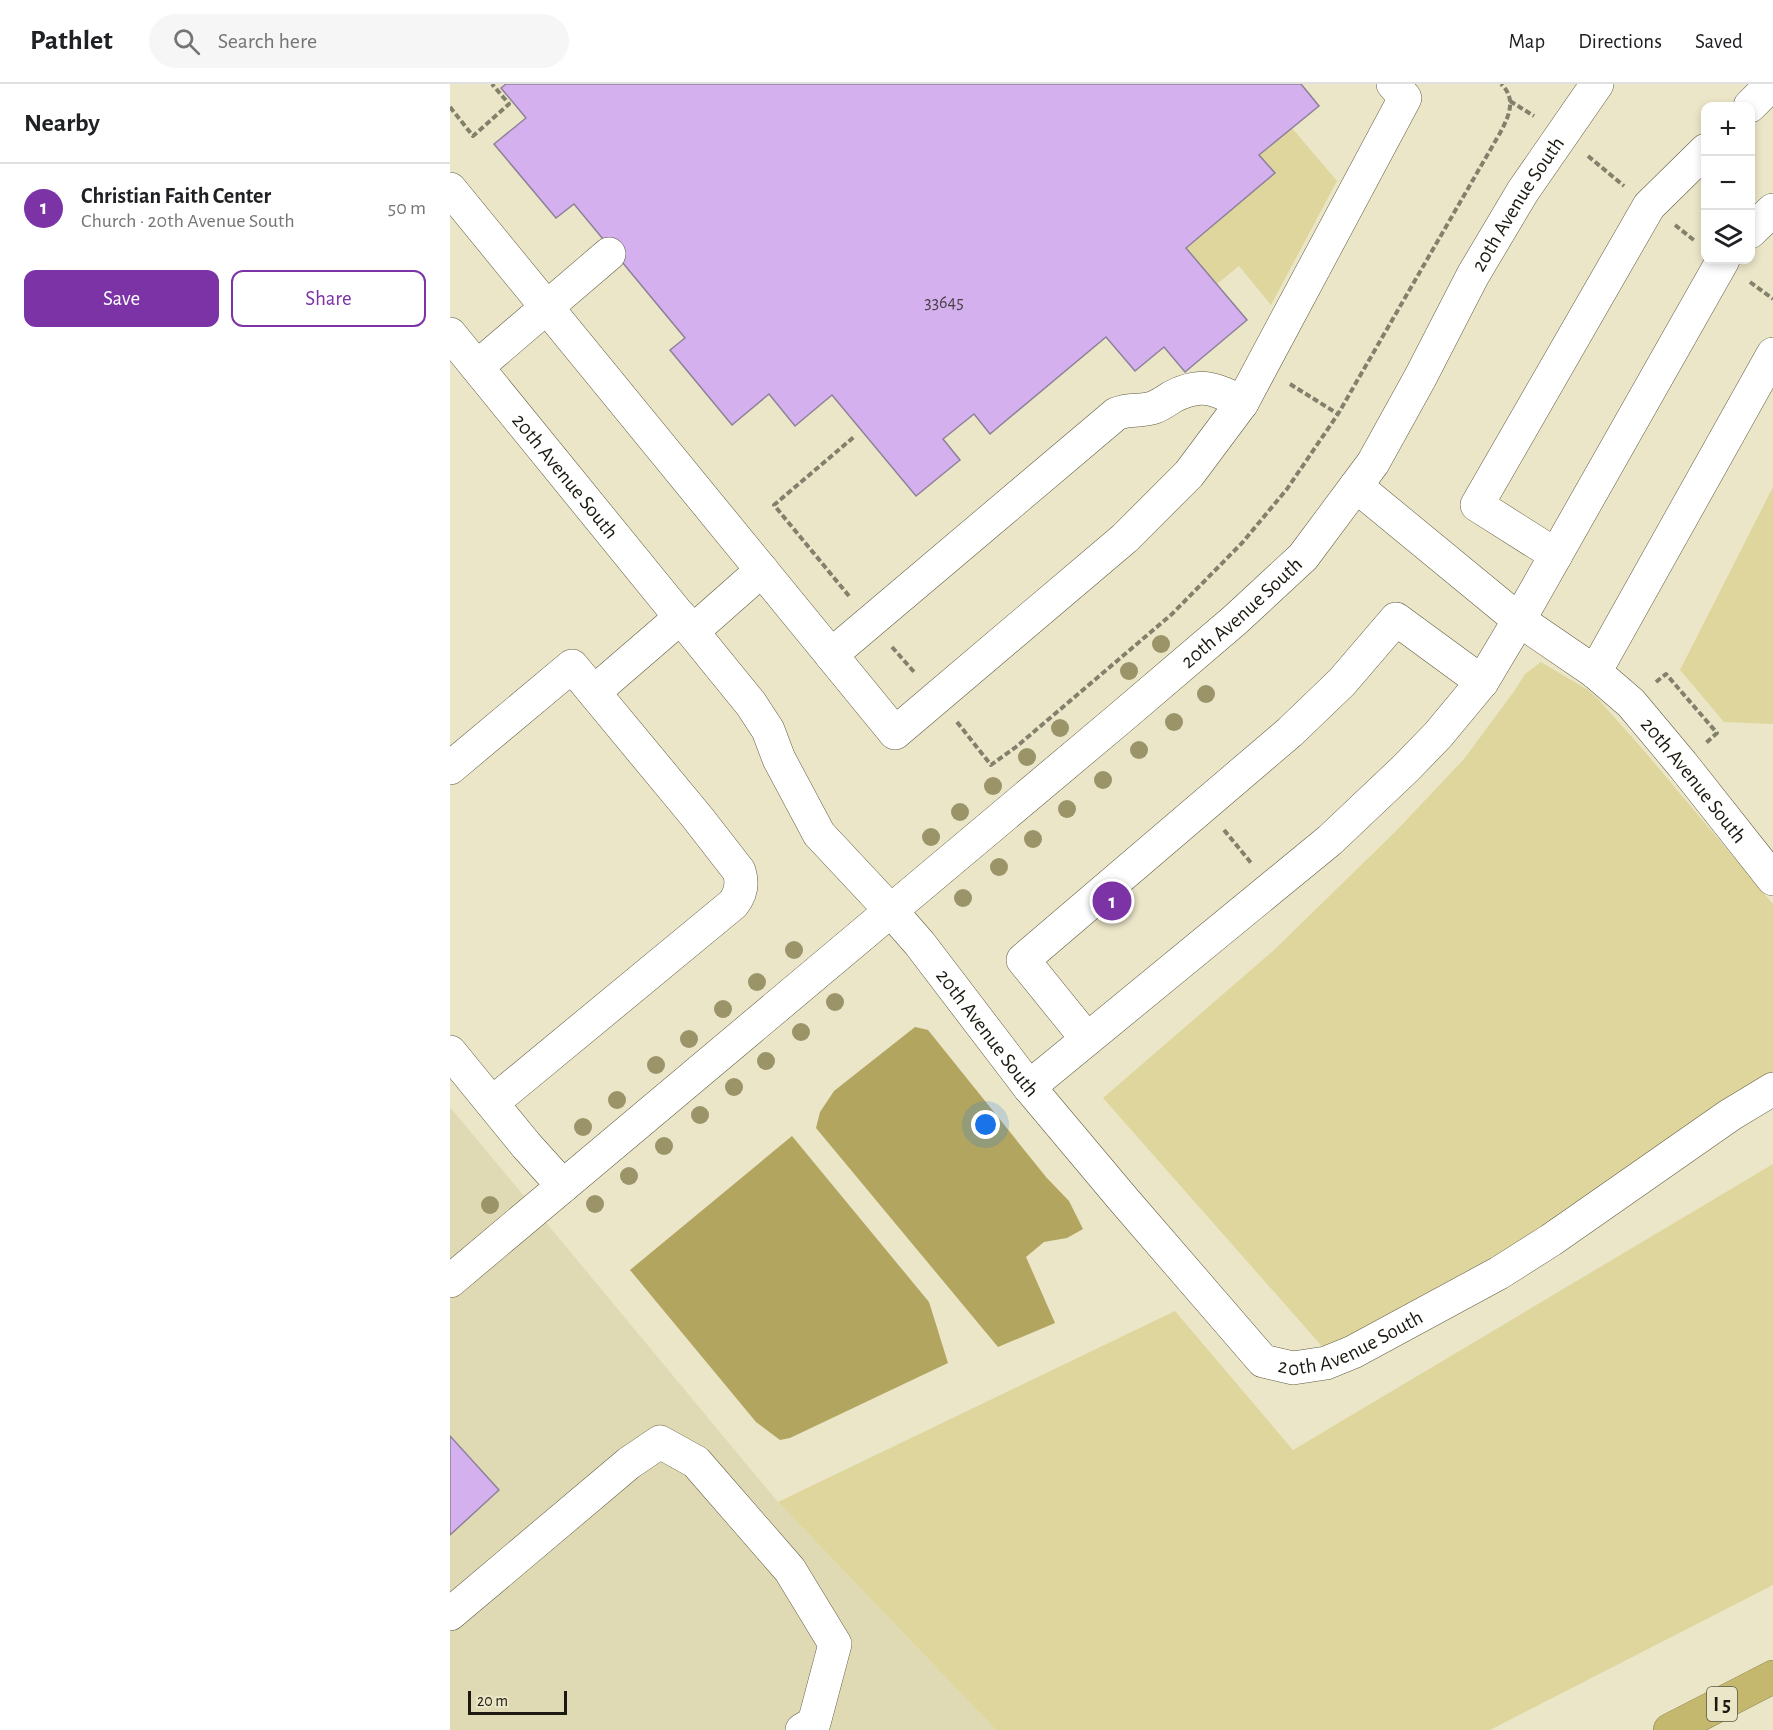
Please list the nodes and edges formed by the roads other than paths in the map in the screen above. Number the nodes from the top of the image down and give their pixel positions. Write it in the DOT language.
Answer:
graph roads {
  1 [pos="1393,84"];
  2 [pos="1773,84"];
  3 [pos="1585,88"];
  4 [pos="1754,102"];
  5 [pos="1701,155"];
  6 [pos="450,189"];
  7 [pos="1773,210"];
  8 [pos="1755,227"];
  9 [pos="609,254"];
  10 [pos="1721,264"];
  11 [pos="547,307"];
  12 [pos="450,334"];
  13 [pos="1773,354"];
  14 [pos="477,367"];
  15 [pos="1242,403"];
  16 [pos="1356,486"];
  17 [pos="1556,555"];
  18 [pos="762,570"];
  19 [pos="1519,620"];
  20 [pos="687,624"];
  21 [pos="831,655"];
  22 [pos="1596,672"];
  23 [pos="1482,682"];
  24 [pos="594,692"];
  25 [pos="450,768"];
  26 [pos="1773,879"];
  27 [pos="892,912"];
  28 [pos="1087,1039"];
  29 [pos="450,1052"];
  30 [pos="1029,1087"];
  31 [pos="1773,1089"];
  32 [pos="492,1103"];
  33 [pos="563,1186"];
  34 [pos="450,1281"];
  35 [pos="450,1614"];
  36 [pos="1773,1677"];
  37 [pos="802,1730"];
  38 [pos="1670,1730"];
  1 -- 15 [label="street"];
  2 -- 4 [label="street"];
  3 -- 16 [label="street, 20th Avenue South"];
  5 -- 17 [label="street"];
  6 -- 11 [label="street"];
  7 -- 8 [label="street"];
  9 -- 11 [label="street"];
  10 -- 17 [label="street"];
  11 -- 14 [label="street"];
  11 -- 18 [label="street"];
  12 -- 14 [label="street, 20th Avenue South"];
  13 -- 22 [label="street"];
  14 -- 20 [label="street, 20th Avenue South"];
  15 -- 21 [label="street"];
  15 -- 21 [label="street"];
  16 -- 19 [label="street, 20th Avenue South"];
  16 -- 27 [label="street, 20th Avenue South"];
  17 -- 19 [label="street"];
  18 -- 20 [label="street"];
  18 -- 21 [label="street"];
  19 -- 22 [label="street, 20th Avenue South"];
  19 -- 23 [label="street"];
  20 -- 24 [label="street"];
  20 -- 27 [label="street, 20th Avenue South"];
  22 -- 26 [label="street, 20th Avenue South"];
  23 -- 28 [label="street"];
  23 -- 28 [label="street"];
  24 -- 25 [label="street"];
  24 -- 32 [label="street"];
  27 -- 30 [label="street, 20th Avenue South"];
  27 -- 33 [label="street, 20th Avenue South"];
  28 -- 30 [label="street"];
  29 -- 32 [label="street"];
  30 -- 31 [label="street, 20th Avenue South"];
  32 -- 33 [label="street"];
  33 -- 34 [label="street, 20th Avenue South"];
  35 -- 37 [label="street"];
  36 -- 38 [label="highway, I 5"];
}
